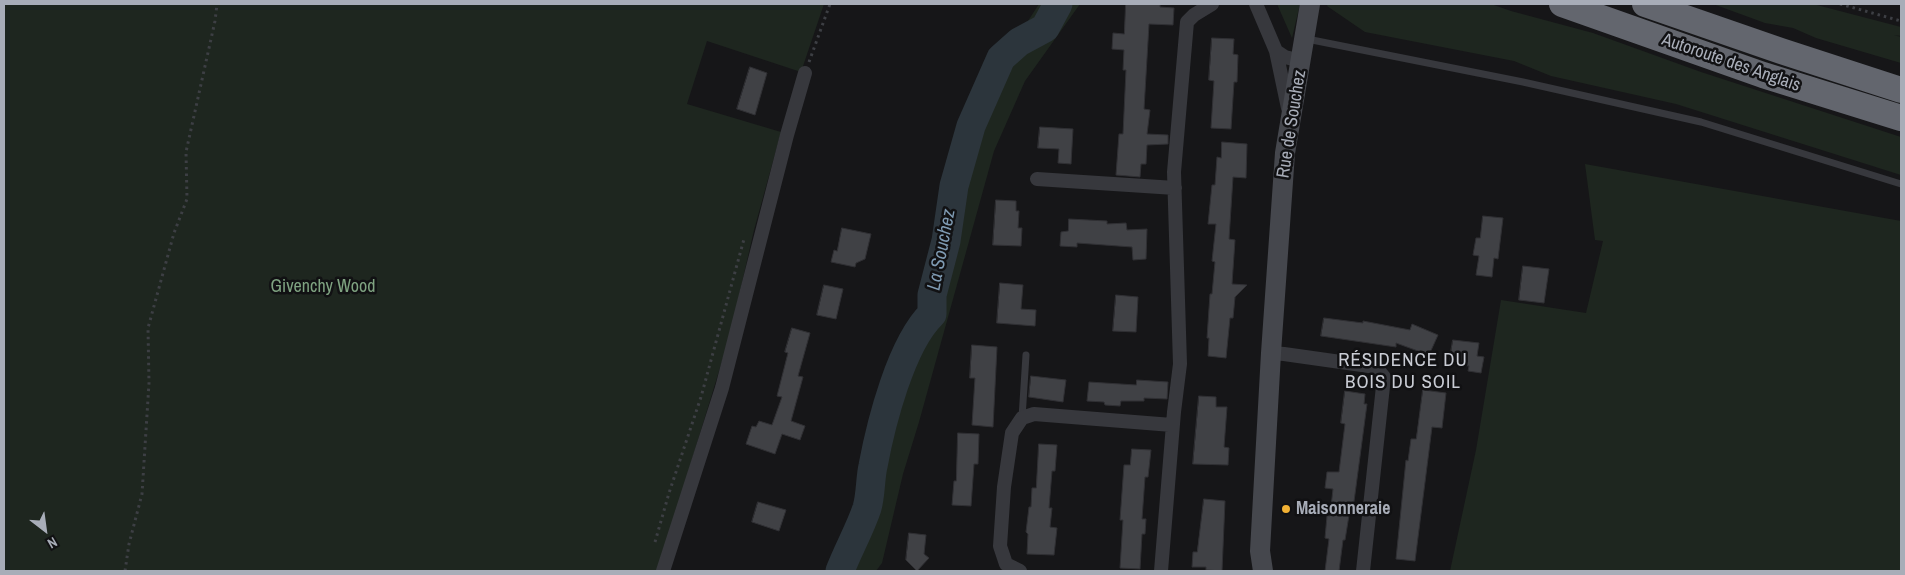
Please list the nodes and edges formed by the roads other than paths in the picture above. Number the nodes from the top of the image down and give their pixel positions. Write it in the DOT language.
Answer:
graph roads {
  1 [pos="1212,4"];
  2 [pos="1256,4"];
  3 [pos="1310,4"];
  4 [pos="1562,4"];
  5 [pos="1645,4"];
  6 [pos="1304,38"];
  7 [pos="1276,50"];
  8 [pos="1301,61"];
  9 [pos="805,73"];
  10 [pos="1901,90"];
  11 [pos="1290,117"];
  12 [pos="1901,118"];
  13 [pos="1037,179"];
  14 [pos="1901,184"];
  15 [pos="1175,188"];
  16 [pos="1278,354"];
  17 [pos="1026,355"];
  18 [pos="1022,418"];
  19 [pos="1172,425"];
  20 [pos="662,571"];
  21 [pos="1020,571"];
  22 [pos="1161,571"];
  23 [pos="1263,571"];
  24 [pos="1268,571"];
  25 [pos="1363,571"];
  1 -- 15 [label="street"];
  2 -- 7 [label="street"];
  3 -- 6 [label="main road"];
  4 -- 12 [label="highway, Autoroute des Anglais"];
  5 -- 10 [label="highway, Autoroute des Anglais"];
  6 -- 8 [label="main road"];
  6 -- 14 [label="lane"];
  7 -- 8 [label="street"];
  7 -- 11 [label="street"];
  8 -- 11 [label="main road, Rue de Souchez"];
  8 -- 16 [label="main road, Rue de Souchez"];
  9 -- 20 [label="street"];
  11 -- 16 [label="main road, Rue de Souchez"];
  13 -- 15 [label="street"];
  15 -- 19 [label="street"];
  16 -- 23 [label="main road, Rue de Souchez"];
  16 -- 24 [label="main road, Rue de Souchez"];
  16 -- 25 [label="street"];
  17 -- 18 [label="lane"];
  18 -- 19 [label="street"];
  18 -- 21 [label="street"];
  19 -- 22 [label="street"];
}
